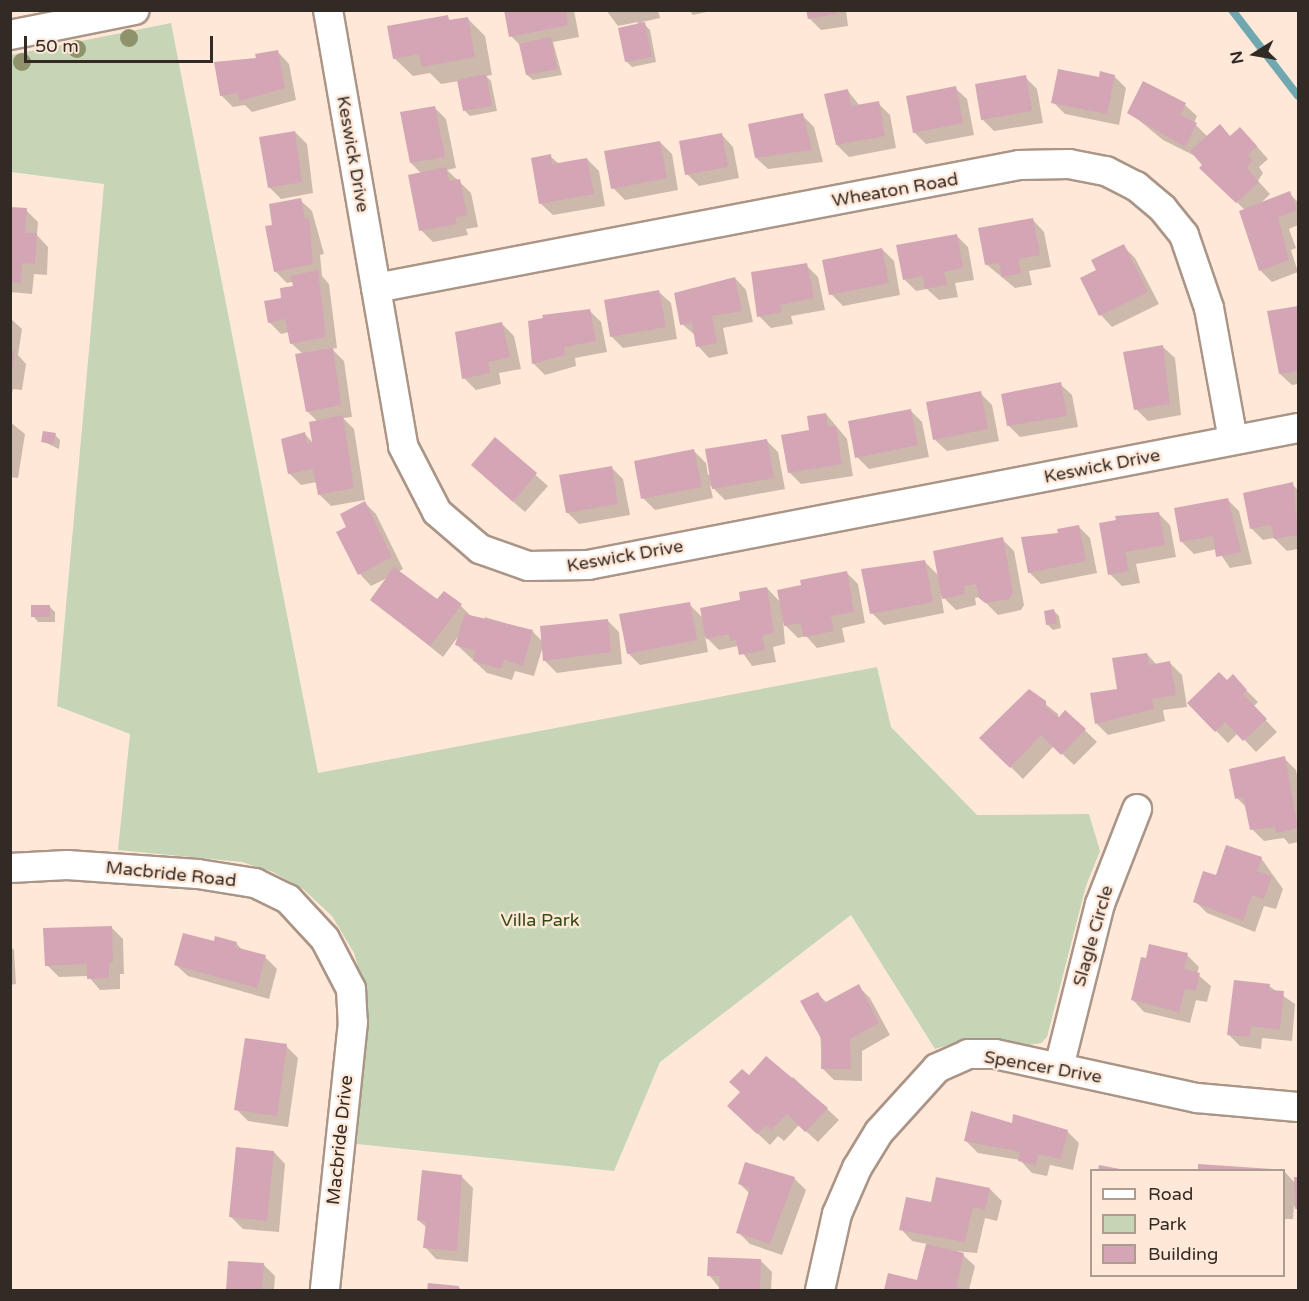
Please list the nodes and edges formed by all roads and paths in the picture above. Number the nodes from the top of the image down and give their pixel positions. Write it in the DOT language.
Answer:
graph roads {
  1 [pos="135,10"];
  2 [pos="328,10"];
  3 [pos="10,35"];
  4 [pos="376,288"];
  5 [pos="1299,428"];
  6 [pos="1233,440"];
  7 [pos="1137,809"];
  8 [pos="10,868"];
  9 [pos="351,989"];
  10 [pos="1059,1066"];
  11 [pos="1299,1107"];
  12 [pos="325,1290"];
  13 [pos="820,1290"];
  1 -- 3 [label="street"];
  2 -- 4 [label="street, Keswick Drive"];
  4 -- 6 [label="street, Wheaton Road"];
  4 -- 6 [label="street, Keswick Drive"];
  5 -- 6 [label="street, Keswick Drive"];
  7 -- 10 [label="street, Slagle Circle"];
  8 -- 9 [label="street, Macbride Road"];
  9 -- 12 [label="street, Macbride Drive"];
  10 -- 11 [label="street, Spencer Drive"];
  10 -- 13 [label="street, Spencer Drive"];
}
